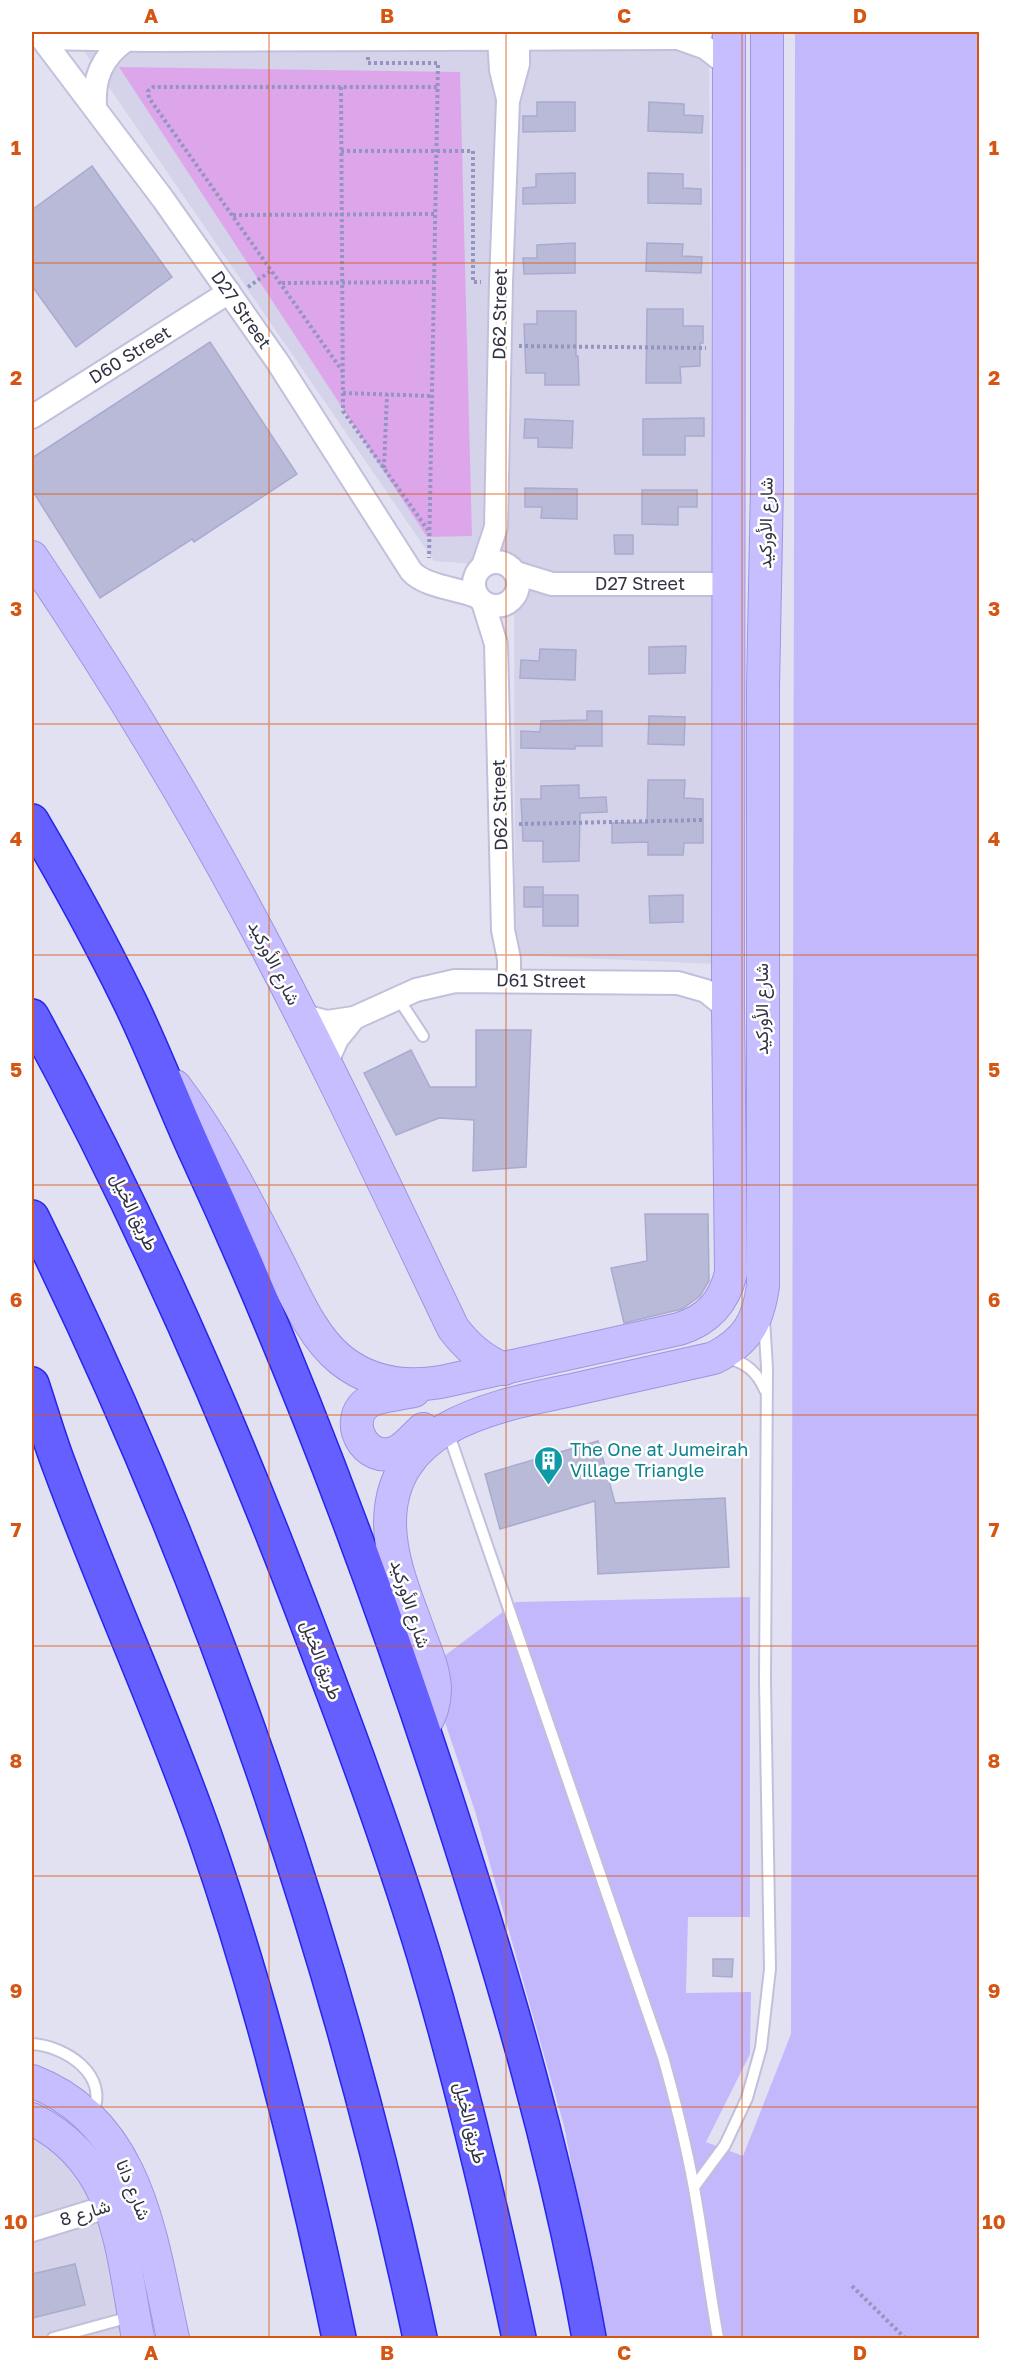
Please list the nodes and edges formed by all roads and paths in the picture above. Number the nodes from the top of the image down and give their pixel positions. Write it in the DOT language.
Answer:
graph roads {
  1 [pos="701,32"];
  2 [pos="729,32"];
  3 [pos="766,32"];
  4 [pos="40,35"];
  5 [pos="140,37"];
  6 [pos="509,38"];
  7 [pos="678,38"];
  8 [pos="370,39"];
  9 [pos="729,66"];
  10 [pos="341,87"];
  11 [pos="438,87"];
  12 [pos="95,107"];
  13 [pos="437,150"];
  14 [pos="341,151"];
  15 [pos="435,214"];
  16 [pos="233,215"];
  17 [pos="342,215"];
  18 [pos="272,270"];
  19 [pos="434,282"];
  20 [pos="501,282"];
  21 [pos="342,283"];
  22 [pos="281,284"];
  23 [pos="231,295"];
  24 [pos="520,336"];
  25 [pos="710,348"];
  26 [pos="343,372"];
  27 [pos="343,393"];
  28 [pos="387,394"];
  29 [pos="432,396"];
  30 [pos="32,417"];
  31 [pos="384,468"];
  32 [pos="496,526"];
  33 [pos="429,531"];
  34 [pos="32,557"];
  35 [pos="481,568"];
  36 [pos="434,584"];
  37 [pos="512,584"];
  38 [pos="728,584"];
  39 [pos="480,599"];
  40 [pos="496,644"];
  41 [pos="763,687"];
  42 [pos="728,819"];
  43 [pos="32,821"];
  44 [pos="501,824"];
  45 [pos="501,981"];
  46 [pos="398,997"];
  47 [pos="728,1009"];
  48 [pos="32,1016"];
  49 [pos="301,1016"];
  50 [pos="354,1018"];
  51 [pos="423,1036"];
  52 [pos="326,1064"];
  53 [pos="159,1065"];
  54 [pos="32,1217"];
  55 [pos="761,1301"];
  56 [pos="714,1358"];
  57 [pos="504,1369"];
  58 [pos="441,1382"];
  59 [pos="32,1384"];
  60 [pos="765,1391"];
  61 [pos="491,1408"];
  62 [pos="32,1426"];
  63 [pos="447,1429"];
  64 [pos="58,1464"];
  65 [pos="423,1728"];
  66 [pos="32,2044"];
  67 [pos="32,2081"];
  68 [pos="91,2118"];
  69 [pos="32,2119"];
  70 [pos="694,2187"];
  71 [pos="308,2198"];
  72 [pos="124,2202"];
  73 [pos="32,2230"];
  74 [pos="852,2286"];
  75 [pos="136,2327"];
  76 [pos="53,2338"];
  77 [pos="173,2338"];
  78 [pos="339,2338"];
  79 [pos="357,2338"];
  80 [pos="420,2338"];
  81 [pos="519,2338"];
  82 [pos="589,2338"];
  83 [pos="718,2338"];
  84 [pos="905,2338"];
  1 -- 7 [label="street"];
  2 -- 9 [label="street, شارع الأوركيد"];
  3 -- 41 [label="street, شارع الأوركيد"];
  4 -- 5 [label="street"];
  4 -- 12 [label="street, D27 Street"];
  5 -- 8 [label="street"];
  5 -- 12 [label="street"];
  6 -- 7 [label="street"];
  6 -- 8 [label="street"];
  6 -- 20 [label="street, D62 Street"];
  7 -- 9 [label="street"];
  8 -- 11 [label="path"];
  9 -- 38 [label="street, شارع الأوركيد"];
  10 -- 11 [label="path"];
  10 -- 14 [label="path"];
  10 -- 16 [label="path"];
  11 -- 13 [label="path"];
  12 -- 23 [label="street, D27 Street"];
  13 -- 14 [label="path"];
  13 -- 15 [label="path"];
  13 -- 20 [label="path"];
  14 -- 17 [label="path"];
  15 -- 17 [label="path"];
  15 -- 19 [label="path"];
  16 -- 17 [label="path"];
  16 -- 18 [label="path"];
  17 -- 21 [label="path"];
  18 -- 22 [label="path"];
  18 -- 23 [label="path"];
  19 -- 21 [label="path"];
  19 -- 29 [label="path"];
  20 -- 32 [label="street, D62 Street"];
  21 -- 22 [label="path"];
  21 -- 26 [label="path"];
  22 -- 26 [label="path"];
  23 -- 30 [label="street, D60 Street"];
  23 -- 36 [label="street, D27 Street"];
  24 -- 25 [label="path"];
  26 -- 27 [label="path"];
  27 -- 28 [label="path"];
  27 -- 31 [label="path"];
  28 -- 29 [label="path"];
  28 -- 31 [label="path"];
  29 -- 33 [label="path"];
  31 -- 33 [label="path"];
  32 -- 35 [label="street, D62 Street"];
  32 -- 37 [label="street, D62 Street"];
  33 -- 36 [label="path"];
  34 -- 49 [label="street, شارع الأوركيد"];
  35 -- 36 [label="street"];
  35 -- 37 [label="street"];
  35 -- 39 [label="street"];
  36 -- 39 [label="street, D27 Street"];
  37 -- 38 [label="street, D27 Street"];
  37 -- 39 [label="street"];
  37 -- 40 [label="street, D62 Street"];
  38 -- 41 [label="street"];
  38 -- 42 [label="street, شارع الأوركيد"];
  39 -- 40 [label="street, D62 Street"];
  40 -- 44 [label="street, D62 Street"];
  41 -- 55 [label="street, شارع الأوركيد"];
  42 -- 44 [label="path"];
  42 -- 47 [label="street, شارع الأوركيد"];
  43 -- 53 [label="highway"];
  44 -- 45 [label="street, D62 Street"];
  45 -- 46 [label="street, D61 Street"];
  45 -- 47 [label="street, D61 Street"];
  46 -- 50 [label="street, D61 Street"];
  46 -- 51 [label="lane"];
  47 -- 57 [label="street, شارع الأوركيد"];
  48 -- 81 [label="highway, طريق الخيل"];
  49 -- 50 [label="street, D61 Street"];
  49 -- 52 [label="street, شارع الأوركيد"];
  50 -- 52 [label="street, D61 Street"];
  52 -- 57 [label="street, شارع الأوركيد"];
  53 -- 58 [label="street, شارع الأوركيد"];
  53 -- 65 [label="highway"];
  54 -- 80 [label="highway"];
  55 -- 56 [label="street, شارع الأوركيد"];
  55 -- 60 [label="lane"];
  56 -- 60 [label="lane"];
  56 -- 61 [label="street, شارع الأوركيد"];
  57 -- 58 [label="street, شارع الأوركيد"];
  58 -- 61 [label="street"];
  59 -- 64 [label="highway"];
  60 -- 70 [label="lane"];
  61 -- 63 [label="street, شارع الأوركيد"];
  62 -- 64 [label="highway"];
  63 -- 65 [label="street, شارع الأوركيد"];
  63 -- 70 [label="lane"];
  64 -- 71 [label="highway"];
  65 -- 82 [label="highway"];
  66 -- 68 [label="lane"];
  67 -- 68 [label="street, شارع دانا"];
  68 -- 72 [label="street, شارع دانا"];
  69 -- 72 [label="street, شارع دانا"];
  70 -- 83 [label="lane"];
  71 -- 78 [label="highway"];
  71 -- 79 [label="highway"];
  72 -- 73 [label="street, شارع 8"];
  72 -- 75 [label="street, شارع دانا"];
  72 -- 77 [label="street, شارع دانا"];
  74 -- 84 [label="path"];
  75 -- 76 [label="lane"];
}
